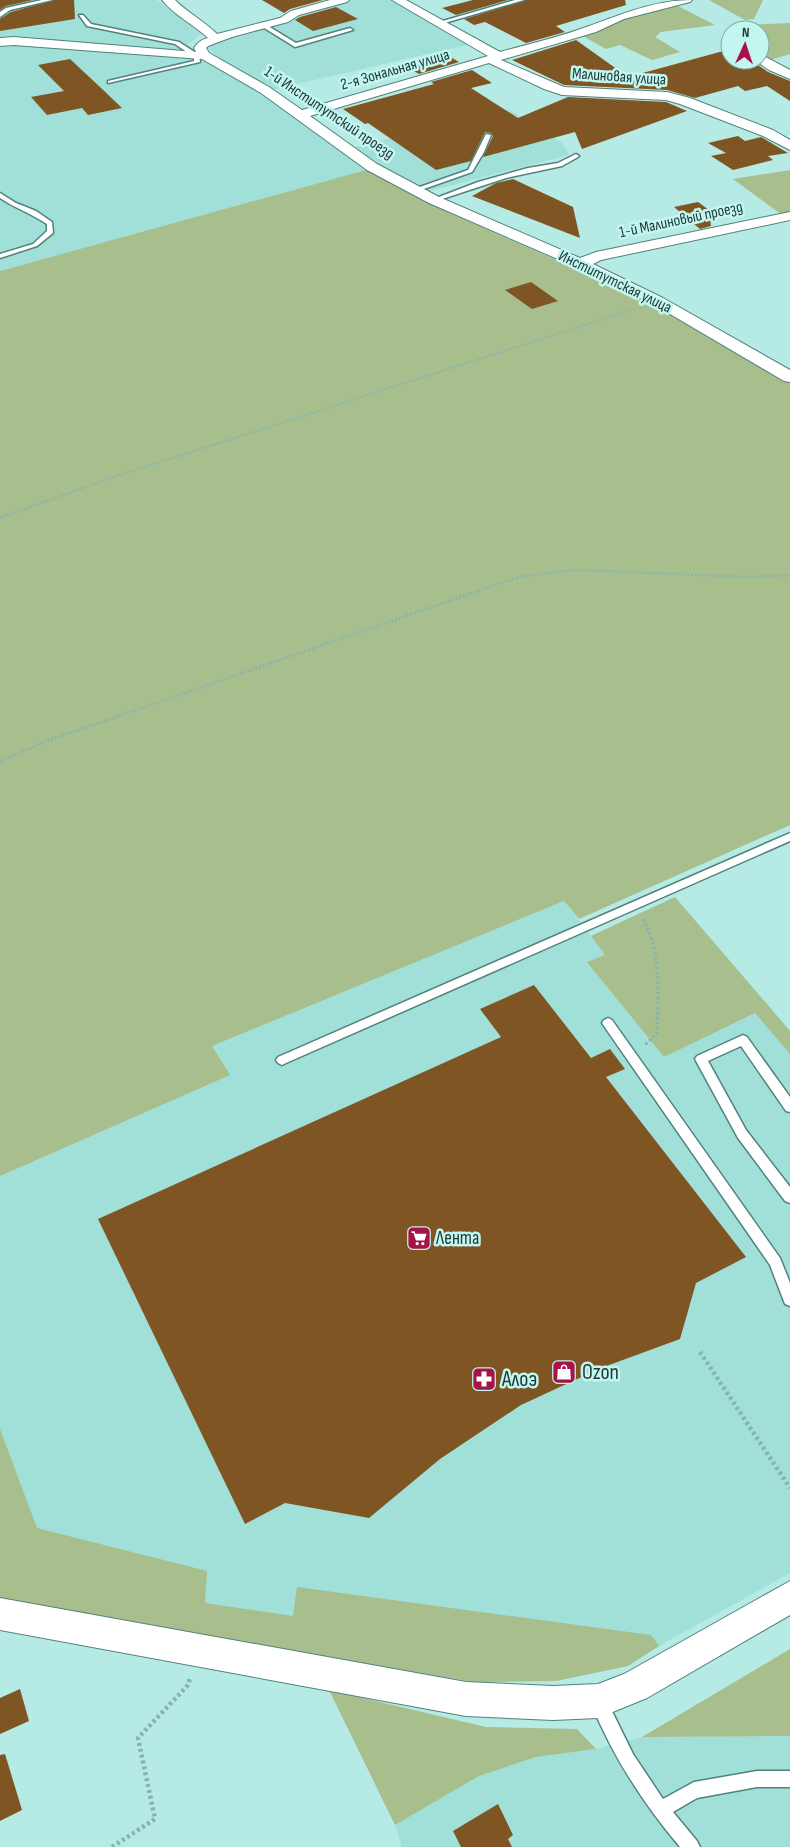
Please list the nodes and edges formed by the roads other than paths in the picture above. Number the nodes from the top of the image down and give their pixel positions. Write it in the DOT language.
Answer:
graph roads {
  1 [pos="50,0"];
  2 [pos="168,0"];
  3 [pos="343,0"];
  4 [pos="398,0"];
  5 [pos="521,0"];
  6 [pos="686,0"];
  7 [pos="0,15"];
  8 [pos="81,16"];
  9 [pos="439,23"];
  10 [pos="263,25"];
  11 [pos="350,30"];
  12 [pos="215,38"];
  13 [pos="0,42"];
  14 [pos="201,55"];
  15 [pos="494,58"];
  16 [pos="770,65"];
  17 [pos="790,75"];
  18 [pos="110,82"];
  19 [pos="300,115"];
  20 [pos="790,133"];
  21 [pos="488,135"];
  22 [pos="776,136"];
  23 [pos="790,146"];
  24 [pos="576,156"];
  25 [pos="416,190"];
  26 [pos="0,195"];
  27 [pos="434,200"];
  28 [pos="790,216"];
  29 [pos="0,256"];
  30 [pos="581,264"];
  31 [pos="790,377"];
  32 [pos="790,837"];
  33 [pos="608,1023"];
  34 [pos="282,1060"];
  35 [pos="790,1106"];
  36 [pos="790,1197"];
  37 [pos="790,1300"];
  38 [pos="790,1597"];
  39 [pos="0,1614"];
  40 [pos="598,1701"];
  41 [pos="790,1779"];
  42 [pos="660,1811"];
  43 [pos="691,1847"];
  1 -- 7 [label="lane"];
  2 -- 12 [label="street"];
  3 -- 10 [label="street"];
  4 -- 9 [label="street, Малиновая улица"];
  5 -- 9 [label="lane"];
  6 -- 15 [label="street, 2-я Зональная улица"];
  8 -- 14 [label="lane"];
  9 -- 15 [label="street, Малиновая улица"];
  10 -- 11 [label="lane"];
  10 -- 12 [label="street"];
  12 -- 14 [label="street"];
  13 -- 14 [label="street"];
  14 -- 18 [label="lane"];
  14 -- 19 [label="street, 1-й Институтский проезд"];
  15 -- 19 [label="street, 2-я Зональная улица"];
  15 -- 22 [label="street, Малиновая улица"];
  16 -- 17 [label="street"];
  19 -- 25 [label="street, 1-й Институтский проезд"];
  20 -- 22 [label="street"];
  21 -- 25 [label="lane"];
  22 -- 23 [label="street, Малиновая улица"];
  24 -- 27 [label="lane"];
  25 -- 27 [label="street, 1-й Институтский проезд"];
  26 -- 29 [label="lane"];
  27 -- 30 [label="street, Институтская улица"];
  28 -- 30 [label="street, 1-й Малиновый проезд"];
  30 -- 31 [label="street, Институтская улица"];
  32 -- 34 [label="lane"];
  33 -- 37 [label="lane"];
  35 -- 36 [label="lane"];
  38 -- 40 [label="street"];
  39 -- 40 [label="street"];
  40 -- 42 [label="lane"];
  41 -- 42 [label="lane"];
  42 -- 43 [label="lane"];
}
